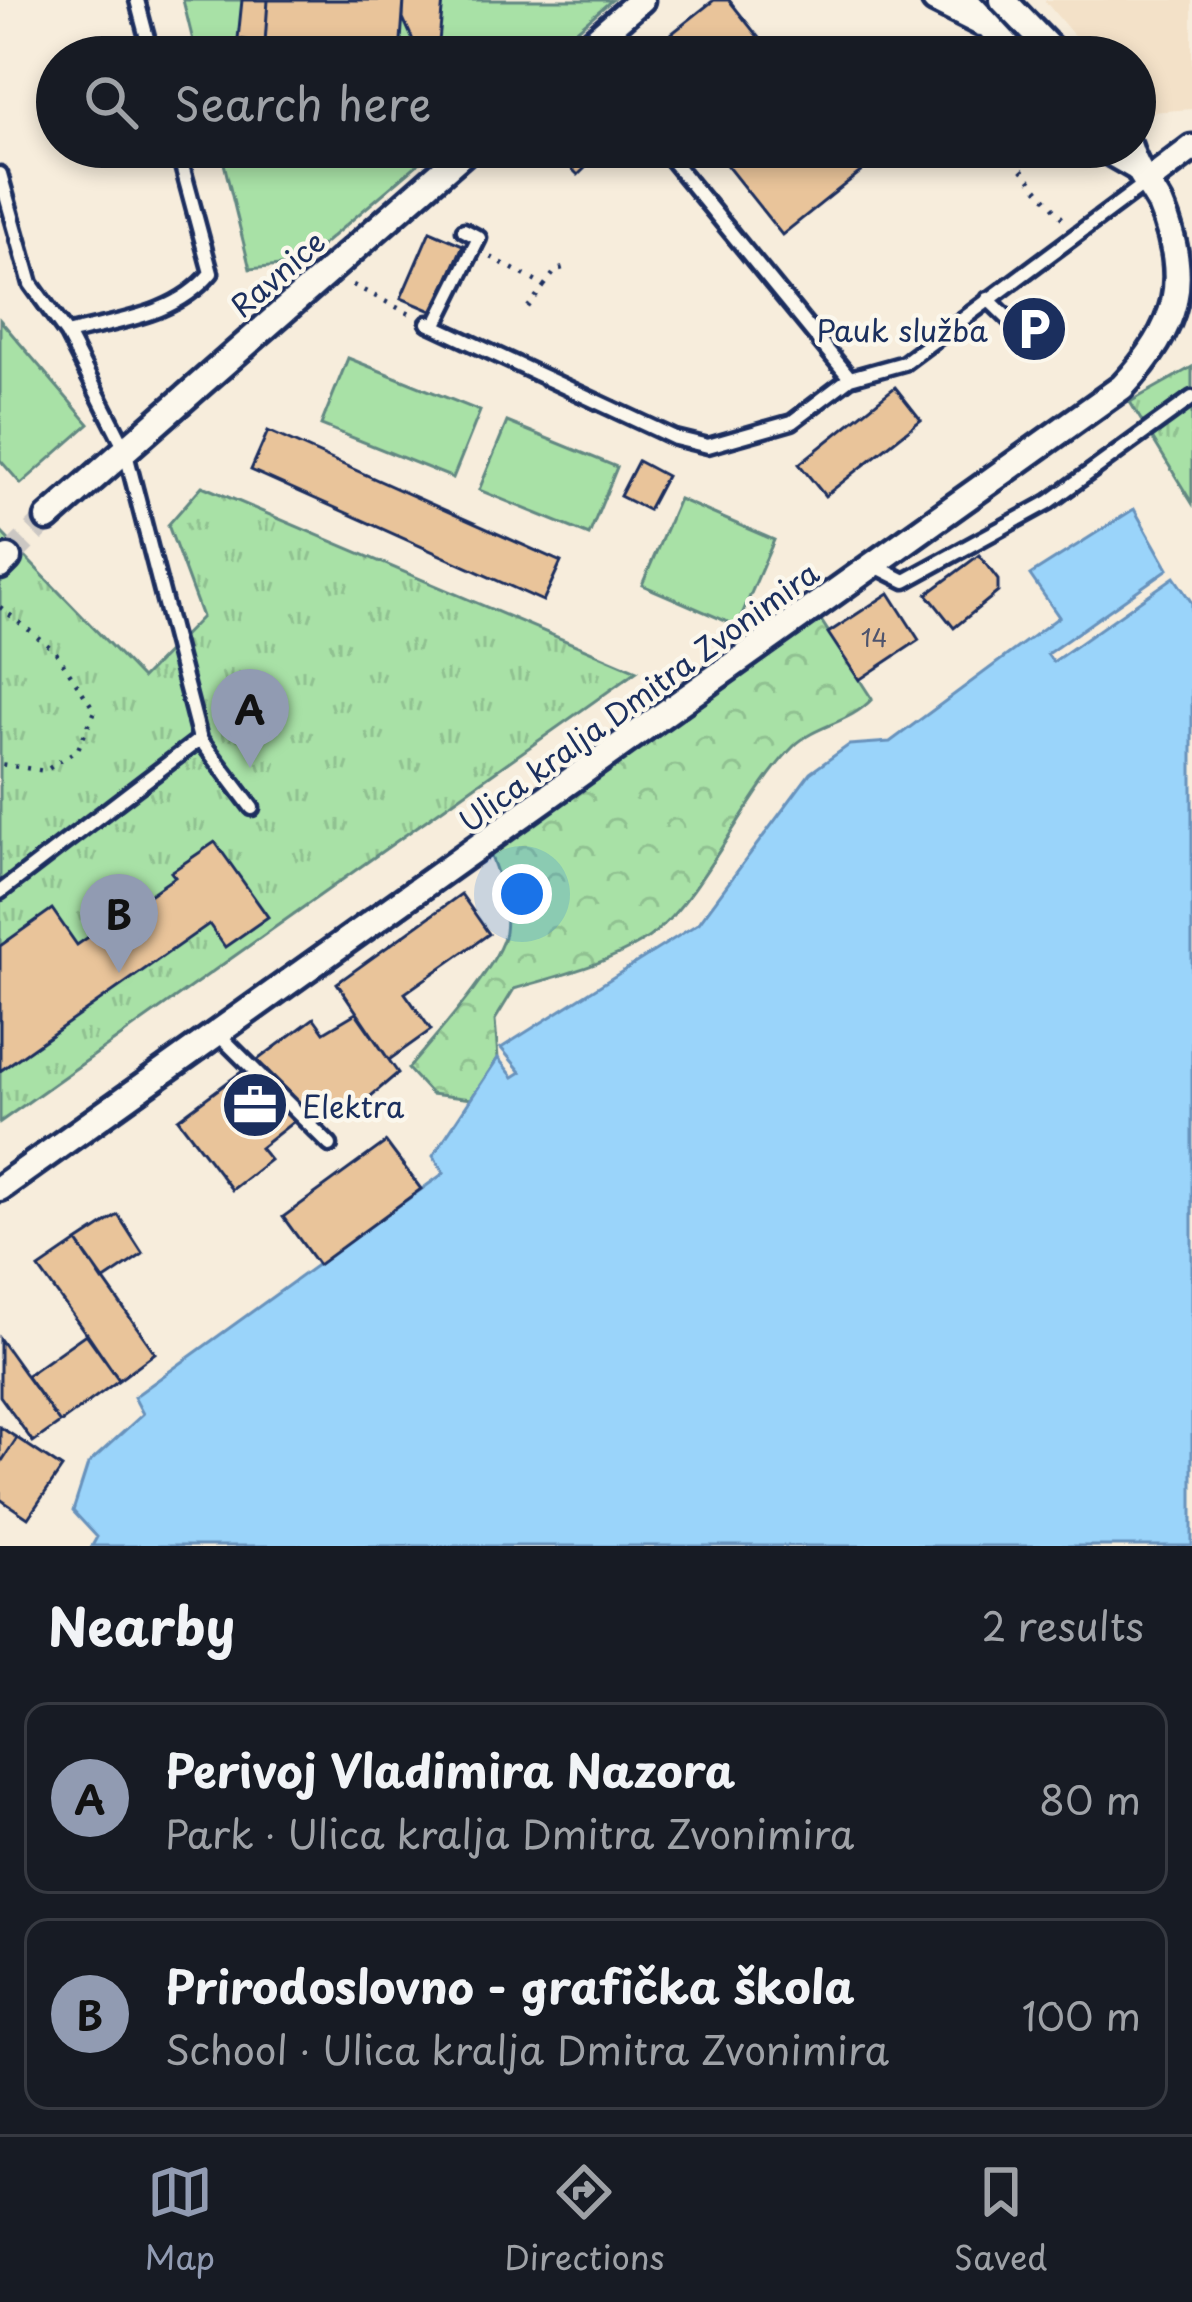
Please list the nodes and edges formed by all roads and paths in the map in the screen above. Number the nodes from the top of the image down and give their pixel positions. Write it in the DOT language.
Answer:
graph roads {
  1 [pos="136,0"];
  2 [pos="641,0"];
  3 [pos="935,0"];
  4 [pos="965,0"];
  5 [pos="1003,0"];
  6 [pos="991,28"];
  7 [pos="146,36"];
  8 [pos="602,36"];
  9 [pos="998,36"];
  10 [pos="1038,36"];
  11 [pos="1192,148"];
  12 [pos="1156,159"];
  13 [pos="183,168"];
  14 [pos="446,168"];
  15 [pos="678,168"];
  16 [pos="1021,168"];
  17 [pos="1134,168"];
  18 [pos="1139,168"];
  19 [pos="0,174"];
  20 [pos="464,230"];
  21 [pos="1075,233"];
  22 [pos="473,249"];
  23 [pos="571,266"];
  24 [pos="544,286"];
  25 [pos="1187,288"];
  26 [pos="377,297"];
  27 [pos="988,299"];
  28 [pos="523,314"];
  29 [pos="431,325"];
  30 [pos="67,334"];
  31 [pos="1024,334"];
  32 [pos="850,378"];
  33 [pos="1192,398"];
  34 [pos="124,446"];
  35 [pos="48,518"];
  36 [pos="873,565"];
  37 [pos="0,608"];
  38 [pos="200,739"];
  39 [pos="0,764"];
  40 [pos="252,808"];
  41 [pos="0,892"];
  42 [pos="217,1033"];
  43 [pos="330,1145"];
  44 [pos="0,1188"];
  1 -- 7 [label="lane"];
  2 -- 8 [label="street"];
  3 -- 6 [label="street"];
  4 -- 6 [label="street"];
  5 -- 10 [label="street"];
  6 -- 9 [label="street"];
  11 -- 12 [label="street"];
  13 -- 30 [label="lane"];
  14 -- 34 [label="street, Ravnice"];
  15 -- 32 [label="lane"];
  16 -- 21 [label="path"];
  17 -- 21 [label="lane"];
  18 -- 25 [label="street, Ulica kralja Dmitra Zvonimira"];
  19 -- 30 [label="lane"];
  20 -- 22 [label="lane"];
  21 -- 27 [label="lane"];
  22 -- 24 [label="path"];
  22 -- 29 [label="lane"];
  23 -- 24 [label="path"];
  24 -- 28 [label="path"];
  25 -- 36 [label="street, Ulica kralja Dmitra Zvonimira"];
  26 -- 29 [label="path"];
  27 -- 31 [label="lane"];
  27 -- 32 [label="lane"];
  29 -- 32 [label="lane"];
  30 -- 34 [label="lane"];
  33 -- 36 [label="lane"];
  34 -- 35 [label="street, Ravnice"];
  34 -- 38 [label="lane"];
  36 -- 42 [label="street, Ulica kralja Dmitra Zvonimira"];
  37 -- 39 [label="path"];
  38 -- 40 [label="lane"];
  38 -- 41 [label="lane"];
  42 -- 43 [label="lane"];
  42 -- 44 [label="street, Ulica kralja Dmitra Zvonimira"];
}
